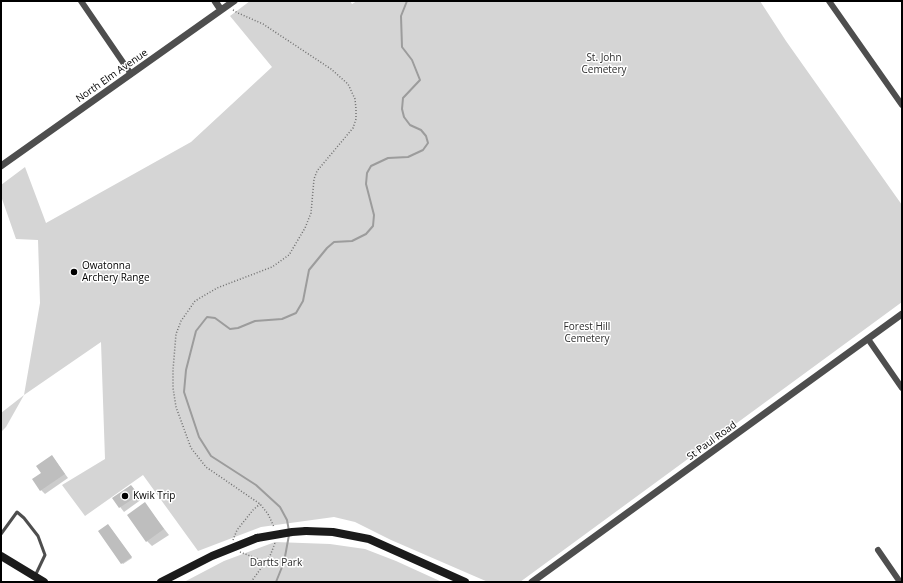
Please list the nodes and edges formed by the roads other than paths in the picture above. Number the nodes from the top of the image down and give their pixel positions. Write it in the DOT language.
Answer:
graph roads {
  1 [pos="81,1"];
  2 [pos="215,1"];
  3 [pos="829,1"];
  4 [pos="232,3"];
  5 [pos="221,10"];
  6 [pos="131,74"];
  7 [pos="902,105"];
  8 [pos="1,166"];
  9 [pos="902,314"];
  10 [pos="868,339"];
  11 [pos="902,388"];
  12 [pos="1,534"];
  13 [pos="878,550"];
  14 [pos="1,556"];
  15 [pos="35,576"];
  16 [pos="44,582"];
  17 [pos="161,582"];
  18 [pos="465,582"];
  19 [pos="532,582"];
  20 [pos="900,582"];
  1 -- 6 [label="street"];
  2 -- 5 [label="street"];
  3 -- 7 [label="street"];
  4 -- 5 [label="street, North Elm Avenue"];
  5 -- 6 [label="street, North Elm Avenue"];
  6 -- 8 [label="street, North Elm Avenue"];
  9 -- 10 [label="street, St Paul Road"];
  10 -- 11 [label="street"];
  10 -- 19 [label="street, St Paul Road"];
  12 -- 15 [label="lane"];
  13 -- 20 [label="street"];
  14 -- 15 [label="main road"];
  15 -- 16 [label="main road"];
  17 -- 18 [label="main road, bridge"];
}
